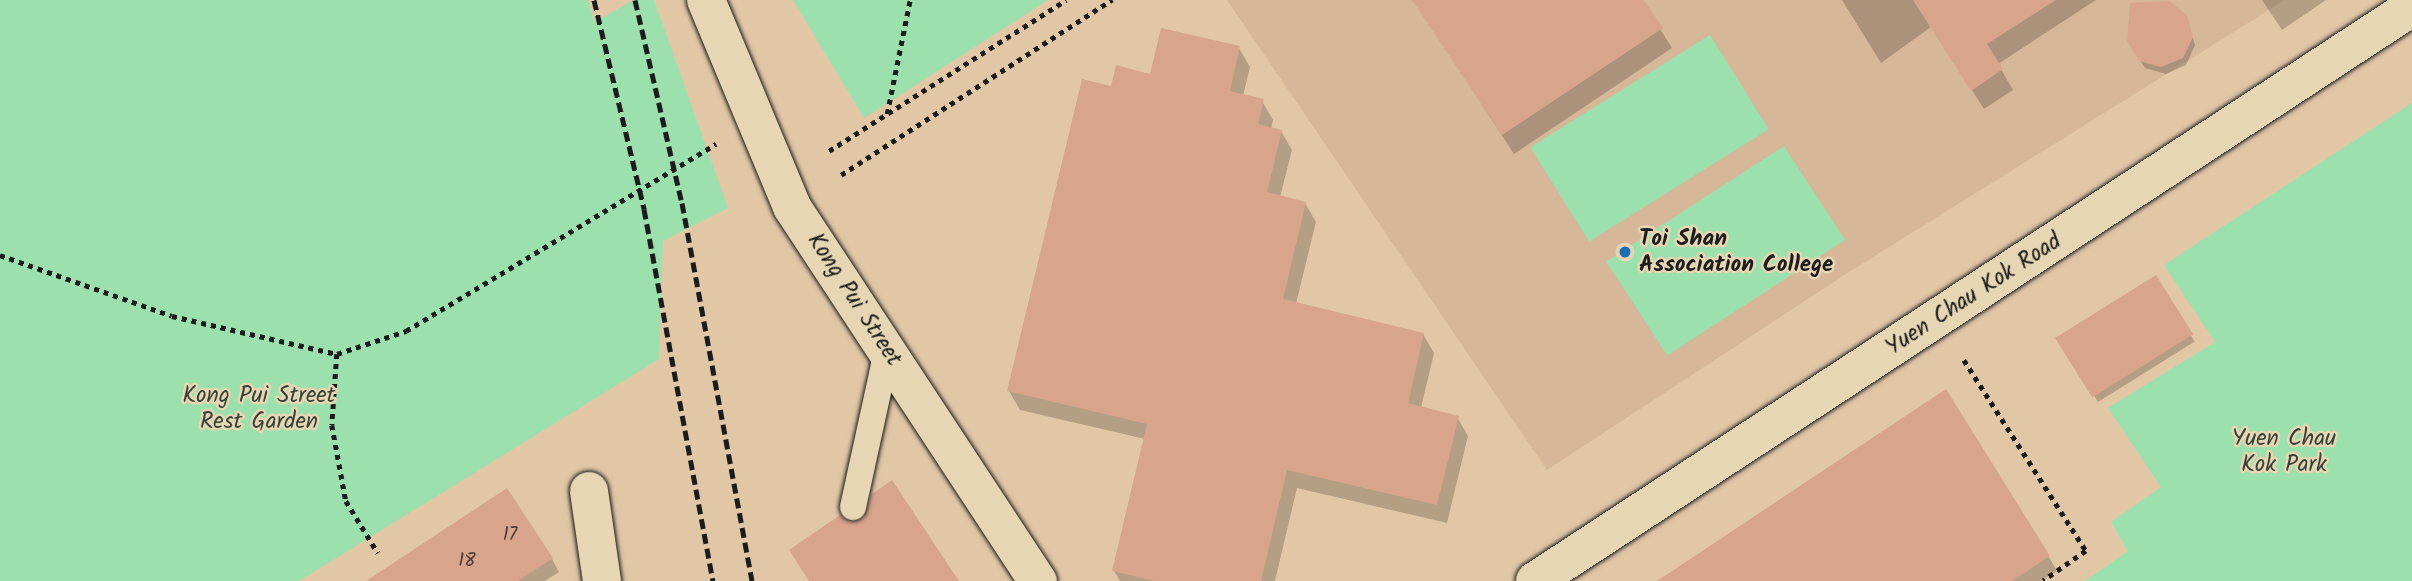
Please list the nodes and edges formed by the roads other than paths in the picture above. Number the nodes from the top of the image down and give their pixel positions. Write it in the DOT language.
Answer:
graph roads {
  1 [pos="706,0"];
  2 [pos="2412,6"];
  3 [pos="887,351"];
  4 [pos="589,491"];
  5 [pos="853,507"];
  6 [pos="602,581"];
  7 [pos="1037,581"];
  8 [pos="1535,581"];
  1 -- 3 [label="street, Kong Pui Street"];
  2 -- 8 [label="street, Yuen Chau Kok Road"];
  3 -- 5 [label="lane"];
  3 -- 7 [label="street, Kong Pui Street"];
  4 -- 6 [label="street"];
}
